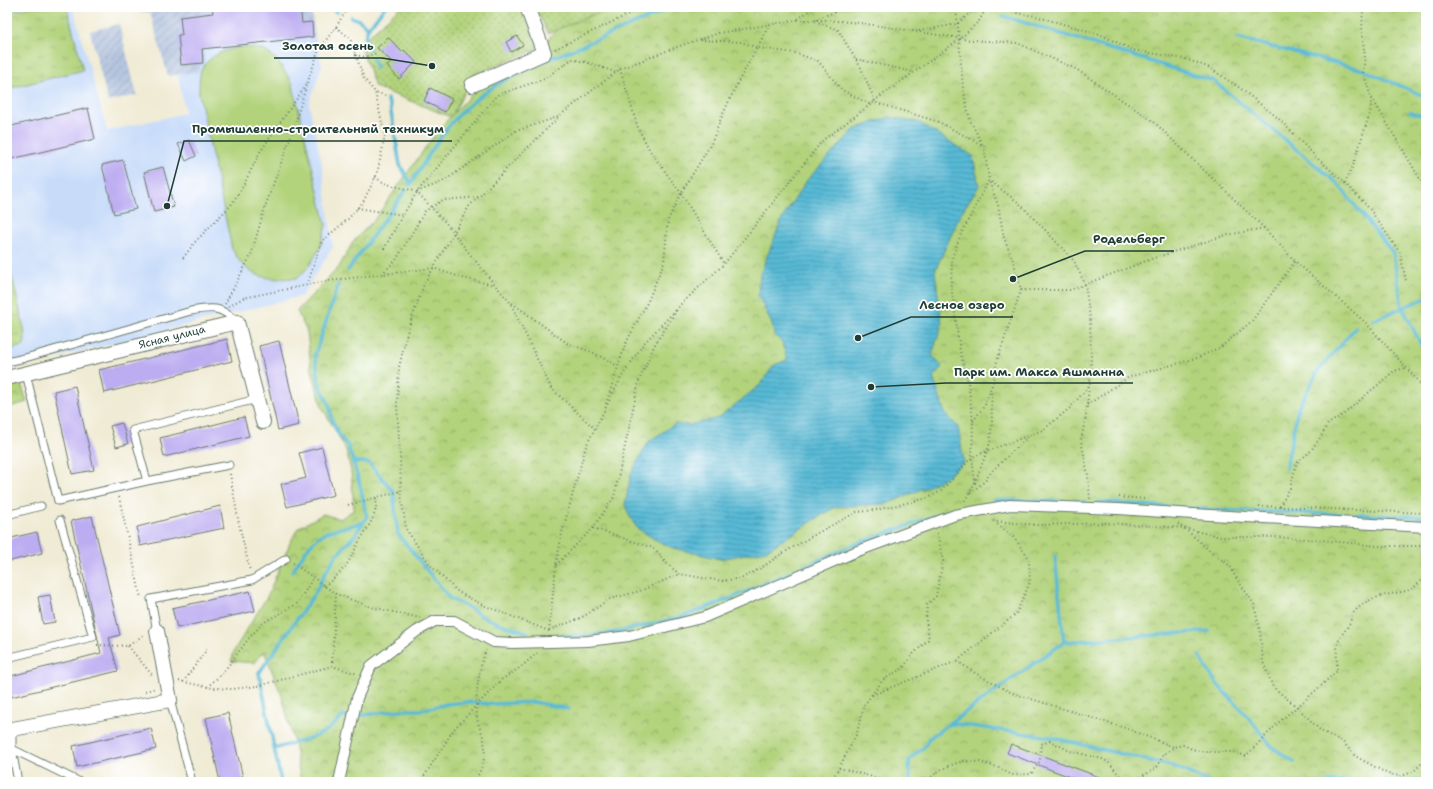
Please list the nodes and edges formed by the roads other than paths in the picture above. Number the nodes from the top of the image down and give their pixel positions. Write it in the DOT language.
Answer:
graph roads {
  1 [pos="527,7"];
  2 [pos="472,85"];
  3 [pos="237,322"];
  4 [pos="7,362"];
  5 [pos="26,374"];
  6 [pos="7,378"];
  7 [pos="257,399"];
  8 [pos="263,422"];
  9 [pos="229,465"];
  10 [pos="147,481"];
  11 [pos="41,506"];
  12 [pos="7,515"];
  13 [pos="60,520"];
  14 [pos="1426,527"];
  15 [pos="286,559"];
  16 [pos="153,631"];
  17 [pos="7,658"];
  18 [pos="170,700"];
  19 [pos="10,730"];
  20 [pos="12,749"];
  21 [pos="18,782"];
  22 [pos="80,782"];
  23 [pos="192,782"];
  24 [pos="339,782"];
  1 -- 2 [label="street"];
  3 -- 4 [label="lane"];
  3 -- 5 [label="street, Ясная улица"];
  3 -- 7 [label="street"];
  5 -- 6 [label="street, Ясная улица"];
  5 -- 10 [label="lane"];
  7 -- 8 [label="street"];
  7 -- 10 [label="lane"];
  9 -- 10 [label="lane"];
  11 -- 12 [label="lane"];
  13 -- 17 [label="lane"];
  14 -- 24 [label="street"];
  15 -- 16 [label="lane"];
  16 -- 18 [label="street"];
  18 -- 19 [label="street"];
  18 -- 23 [label="lane"];
  19 -- 20 [label="lane"];
  20 -- 21 [label="lane"];
  20 -- 22 [label="lane"];
}
